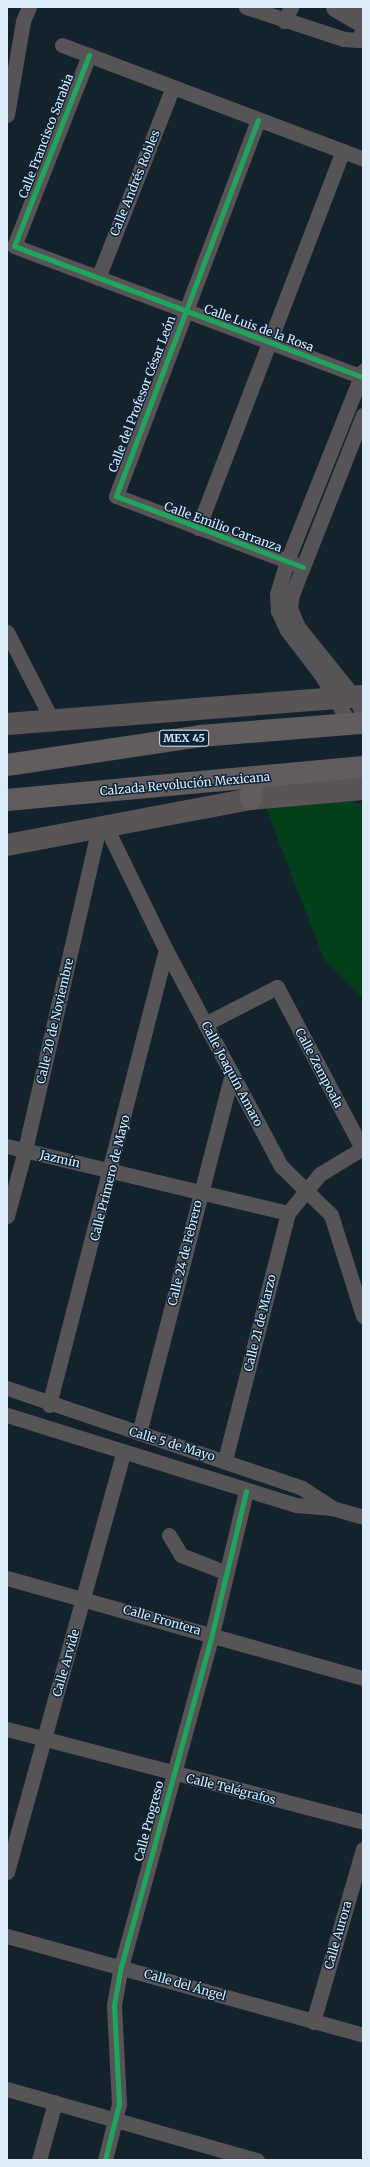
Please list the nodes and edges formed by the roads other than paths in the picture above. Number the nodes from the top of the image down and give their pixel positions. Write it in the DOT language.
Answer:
graph roads {
  1 [pos="29,7"];
  2 [pos="246,7"];
  3 [pos="291,7"];
  4 [pos="337,7"];
  5 [pos="284,21"];
  6 [pos="363,22"];
  7 [pos="363,29"];
  8 [pos="62,45"];
  9 [pos="88,55"];
  10 [pos="173,87"];
  11 [pos="7,115"];
  12 [pos="258,120"];
  13 [pos="344,151"];
  14 [pos="363,159"];
  15 [pos="14,246"];
  16 [pos="98,278"];
  17 [pos="184,311"];
  18 [pos="270,343"];
  19 [pos="362,375"];
  20 [pos="363,415"];
  21 [pos="116,496"];
  22 [pos="198,528"];
  23 [pos="287,561"];
  24 [pos="302,567"];
  25 [pos="284,610"];
  26 [pos="7,632"];
  27 [pos="355,709"];
  28 [pos="52,720"];
  29 [pos="7,724"];
  30 [pos="74,754"];
  31 [pos="7,755"];
  32 [pos="7,765"];
  33 [pos="363,767"];
  34 [pos="252,788"];
  35 [pos="363,789"];
  36 [pos="30,798"];
  37 [pos="7,800"];
  38 [pos="7,804"];
  39 [pos="102,825"];
  40 [pos="7,844"];
  41 [pos="166,950"];
  42 [pos="205,1024"];
  43 [pos="232,1074"];
  44 [pos="7,1146"];
  45 [pos="362,1148"];
  46 [pos="25,1150"];
  47 [pos="112,1171"];
  48 [pos="304,1190"];
  49 [pos="200,1192"];
  50 [pos="288,1213"];
  51 [pos="7,1216"];
  52 [pos="357,1278"];
  53 [pos="363,1316"];
  54 [pos="11,1390"];
  55 [pos="49,1405"];
  56 [pos="8,1417"];
  57 [pos="139,1433"];
  58 [pos="123,1454"];
  59 [pos="225,1460"];
  60 [pos="246,1491"];
  61 [pos="332,1508"];
  62 [pos="363,1517"];
  63 [pos="169,1535"];
  64 [pos="227,1573"];
  65 [pos="7,1578"];
  66 [pos="84,1598"];
  67 [pos="212,1634"];
  68 [pos="363,1678"];
  69 [pos="7,1729"];
  70 [pos="44,1739"];
  71 [pos="172,1774"];
  72 [pos="363,1822"];
  73 [pos="363,1849"];
  74 [pos="7,1872"];
  75 [pos="7,1936"];
  76 [pos="121,1967"];
  77 [pos="313,2022"];
  78 [pos="363,2035"];
  79 [pos="7,2088"];
  80 [pos="55,2102"];
  81 [pos="117,2118"];
  82 [pos="39,2160"];
  83 [pos="105,2160"];
  84 [pos="257,2160"];
  1 -- 11 [label="street"];
  2 -- 5 [label="street"];
  3 -- 5 [label="street"];
  4 -- 6 [label="street"];
  5 -- 7 [label="street"];
  8 -- 9 [label="street"];
  9 -- 10 [label="street"];
  9 -- 15 [label="street, Calle Francisco Sarabia"];
  10 -- 12 [label="street"];
  10 -- 16 [label="street, Calle Andrés Robles"];
  12 -- 13 [label="street"];
  12 -- 17 [label="street, Calle del Profesor César León"];
  13 -- 14 [label="street"];
  13 -- 18 [label="street"];
  15 -- 16 [label="street, Calle Luis de la Rosa"];
  16 -- 17 [label="street, Calle Luis de la Rosa"];
  17 -- 18 [label="street, Calle Luis de la Rosa"];
  17 -- 21 [label="street, Calle del Profesor César León"];
  18 -- 19 [label="street, Calle Luis de la Rosa"];
  18 -- 22 [label="street"];
  19 -- 23 [label="street"];
  20 -- 24 [label="street"];
  21 -- 22 [label="street, Calle Emilio Carranza"];
  22 -- 23 [label="street, Calle Emilio Carranza"];
  23 -- 24 [label="street, Calle Emilio Carranza"];
  23 -- 25 [label="street"];
  24 -- 25 [label="street"];
  25 -- 27 [label="street"];
  26 -- 28 [label="street"];
  27 -- 28 [label="street"];
  27 -- 30 [label="main road, MEX 45"];
  28 -- 29 [label="street"];
  30 -- 31 [label="main road"];
  30 -- 32 [label="main road, MEX 45"];
  33 -- 34 [label="main road, Calzada Revolución Mexicana"];
  34 -- 35 [label="street"];
  34 -- 36 [label="main road, Calzada Revolución Mexicana"];
  34 -- 39 [label="street"];
  36 -- 37 [label="main road, Calzada Revolución Mexicana"];
  36 -- 38 [label="main road"];
  39 -- 40 [label="street"];
  39 -- 41 [label="street, Calle Joaquín Amaro"];
  39 -- 46 [label="street, Calle 20 de Noviembre"];
  41 -- 42 [label="street, Calle Joaquín Amaro"];
  41 -- 47 [label="street, Calle Primero de Mayo"];
  42 -- 43 [label="street, Calle Joaquín Amaro"];
  42 -- 45 [label="street, Calle Zempoala"];
  43 -- 48 [label="street, Calle Joaquín Amaro"];
  43 -- 49 [label="street, Calle 24 de Febrero"];
  44 -- 46 [label="street, Jazmín"];
  45 -- 48 [label="street, Calle 21 de Marzo"];
  46 -- 47 [label="street, Jazmín"];
  46 -- 51 [label="street, Calle 20 de Noviembre"];
  47 -- 49 [label="street, Jazmín"];
  47 -- 55 [label="street, Calle Primero de Mayo"];
  48 -- 50 [label="street, Calle 21 de Marzo"];
  48 -- 52 [label="street, Calle Joaquín Amaro"];
  49 -- 50 [label="street, Jazmín"];
  49 -- 57 [label="street, Calle 24 de Febrero"];
  50 -- 59 [label="street, Calle 21 de Marzo"];
  52 -- 53 [label="street, Calle Joaquín Amaro"];
  54 -- 55 [label="street, Calle 5 de Mayo"];
  54 -- 56 [label="street"];
  55 -- 57 [label="street, Calle 5 de Mayo"];
  56 -- 58 [label="street, Calle 5 de Mayo"];
  57 -- 59 [label="street, Calle 5 de Mayo"];
  58 -- 60 [label="street, Calle 5 de Mayo"];
  58 -- 66 [label="street, Calle Arvide"];
  59 -- 61 [label="street, Calle 5 de Mayo"];
  60 -- 61 [label="street, Calle 5 de Mayo"];
  60 -- 64 [label="street, Calle Progreso"];
  61 -- 62 [label="street, Calle 5 de Mayo"];
  63 -- 64 [label="street"];
  64 -- 67 [label="street, Calle Progreso"];
  65 -- 66 [label="street, Calle Frontera"];
  66 -- 67 [label="street, Calle Frontera"];
  66 -- 70 [label="street, Calle Arvide"];
  67 -- 68 [label="street, Calle Frontera"];
  67 -- 71 [label="street, Calle Progreso"];
  69 -- 70 [label="street, Calle Telégrafos"];
  70 -- 71 [label="street, Calle Telégrafos"];
  70 -- 74 [label="street, Calle Arvide"];
  71 -- 72 [label="street, Calle Telégrafos"];
  71 -- 76 [label="street, Calle Progreso"];
  73 -- 77 [label="street, Calle Aurora"];
  75 -- 76 [label="street, Calle del Ángel"];
  76 -- 77 [label="street, Calle del Ángel"];
  76 -- 81 [label="street, Calle Progreso"];
  77 -- 78 [label="street, Calle del Ángel"];
  79 -- 80 [label="street"];
  80 -- 81 [label="street"];
  80 -- 82 [label="street"];
  81 -- 83 [label="street, Calle Progreso"];
  81 -- 84 [label="street"];
}
